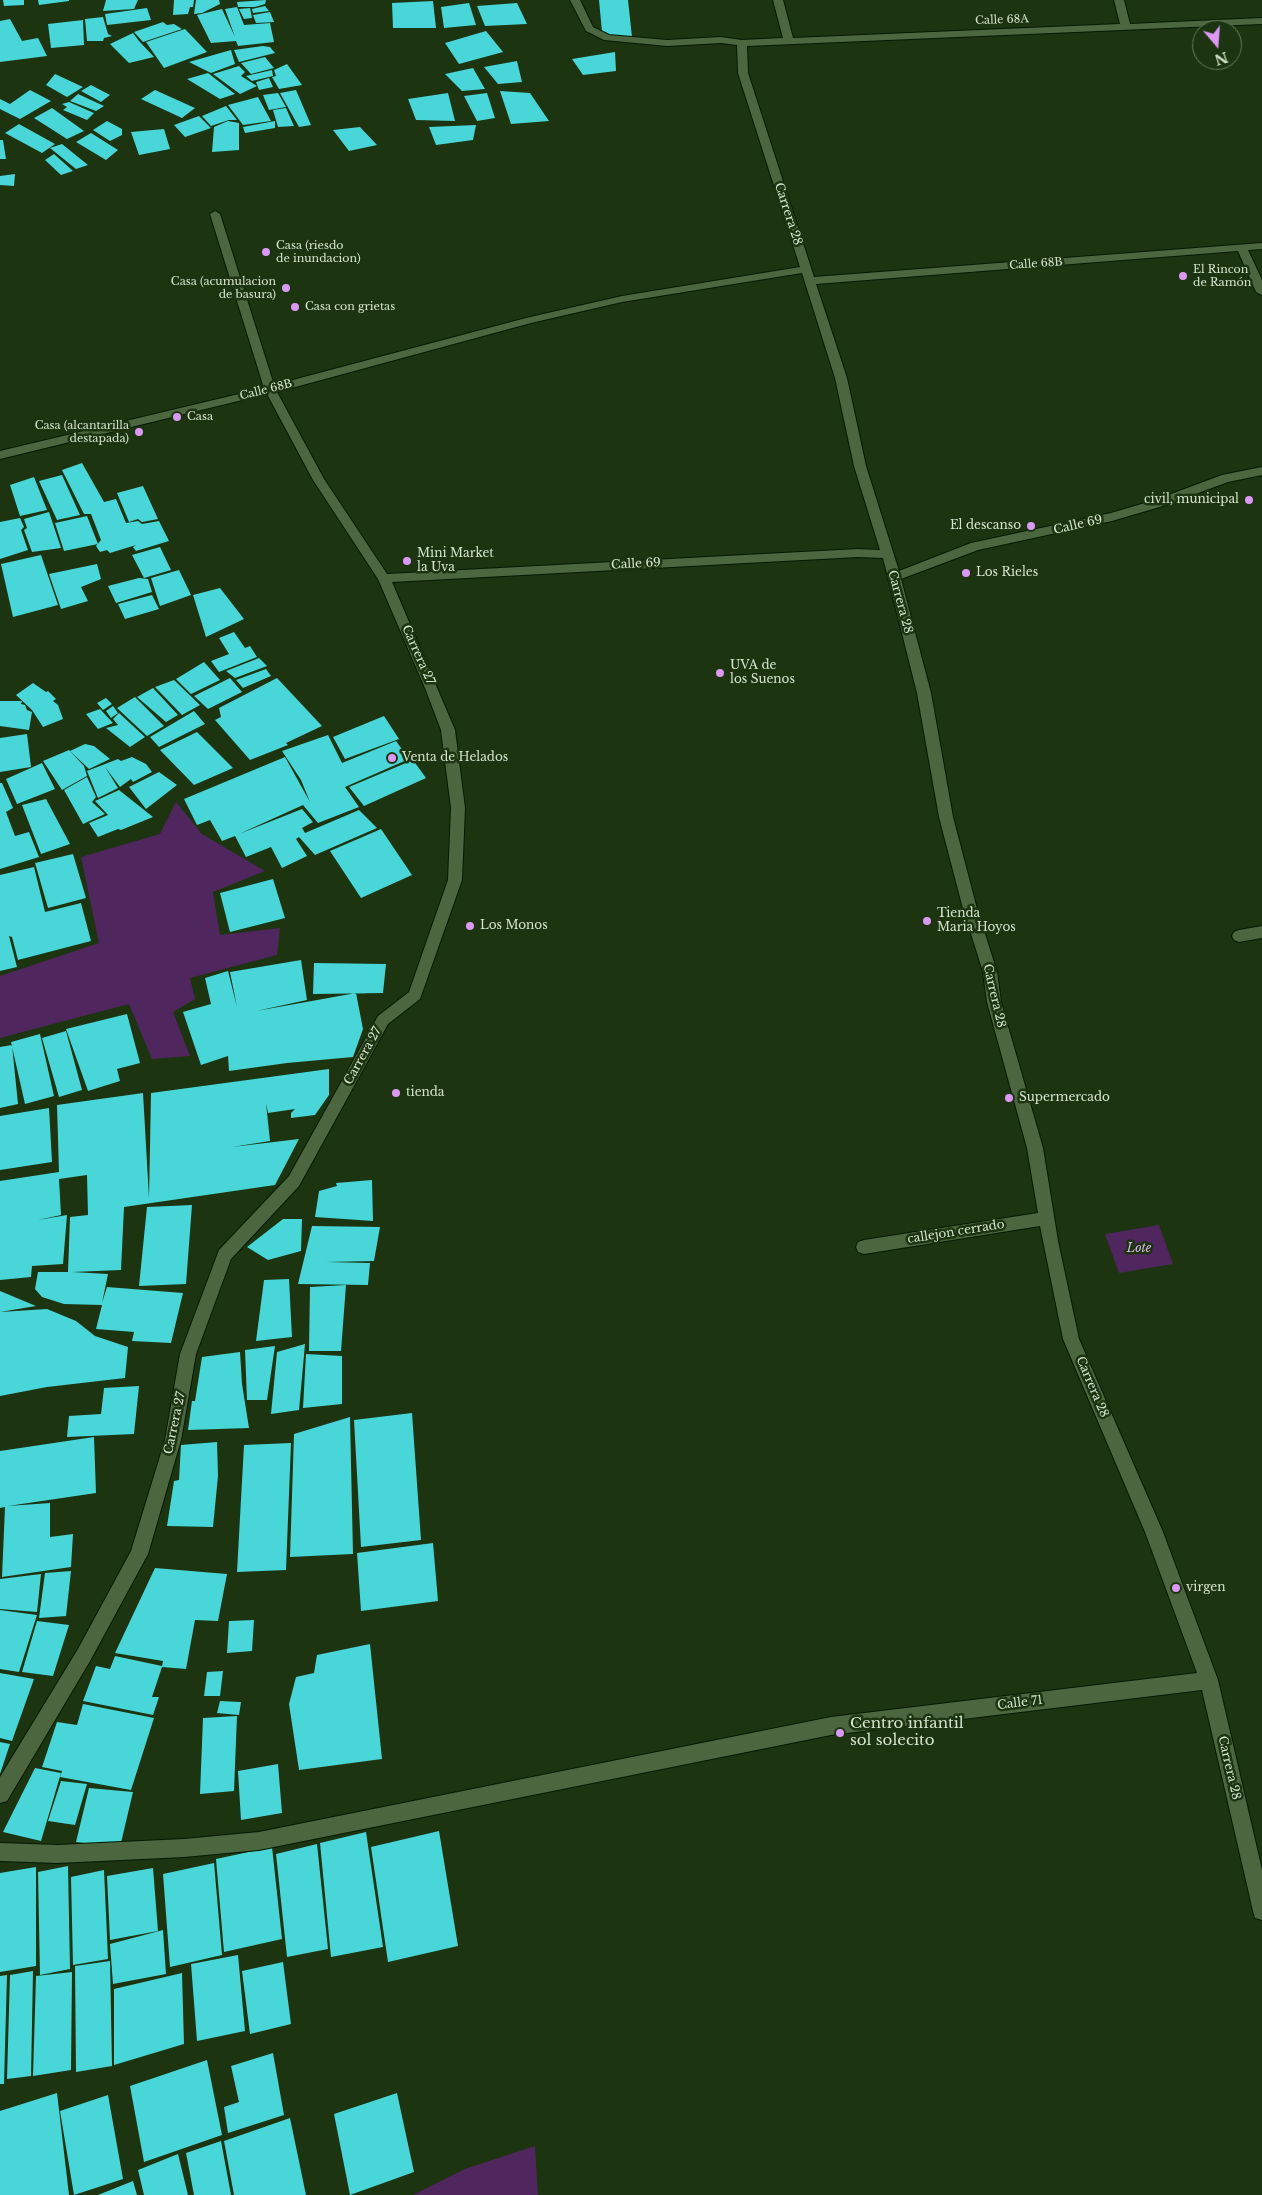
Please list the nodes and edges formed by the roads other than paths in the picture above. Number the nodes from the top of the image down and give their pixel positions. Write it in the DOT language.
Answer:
graph roads {
  1 [pos="574,0"];
  2 [pos="778,0"];
  3 [pos="1119,0"];
  4 [pos="1262,21"];
  5 [pos="1126,28"];
  6 [pos="788,42"];
  7 [pos="742,43"];
  8 [pos="215,214"];
  9 [pos="1262,246"];
  10 [pos="1242,248"];
  11 [pos="806,269"];
  12 [pos="810,281"];
  13 [pos="1262,292"];
  14 [pos="270,390"];
  15 [pos="0,455"];
  16 [pos="1262,471"];
  17 [pos="888,554"];
  18 [pos="894,577"];
  19 [pos="384,578"];
  20 [pos="1262,932"];
  21 [pos="1239,936"];
  22 [pos="1047,1218"];
  23 [pos="864,1247"];
  24 [pos="1208,1680"];
  25 [pos="0,1794"];
  26 [pos="0,1852"];
  27 [pos="1262,1911"];
  1 -- 7 [label="street, Calle 68A"];
  2 -- 6 [label="street"];
  3 -- 5 [label="street"];
  4 -- 5 [label="street, Calle 68A"];
  5 -- 6 [label="street, Calle 68A"];
  6 -- 7 [label="street, Calle 68A"];
  7 -- 11 [label="street, Carrera 28"];
  8 -- 14 [label="street, Carrera 27"];
  9 -- 10 [label="street, Calle 68B"];
  10 -- 12 [label="street, Calle 68B"];
  10 -- 13 [label="street"];
  11 -- 12 [label="street, Carrera 28"];
  11 -- 14 [label="street, Calle 68B"];
  12 -- 17 [label="street, Carrera 28"];
  14 -- 15 [label="street, Calle 68B"];
  14 -- 19 [label="street, Carrera 27"];
  16 -- 18 [label="street, Calle 69"];
  17 -- 18 [label="street, Carrera 28"];
  17 -- 19 [label="street, Calle 69"];
  18 -- 22 [label="street, Carrera 28"];
  19 -- 25 [label="street, Carrera 27"];
  20 -- 21 [label="street"];
  22 -- 23 [label="street, callejon cerrado"];
  22 -- 24 [label="street, Carrera 28"];
  24 -- 26 [label="street, Calle 71"];
  24 -- 27 [label="street, Carrera 28"];
}
